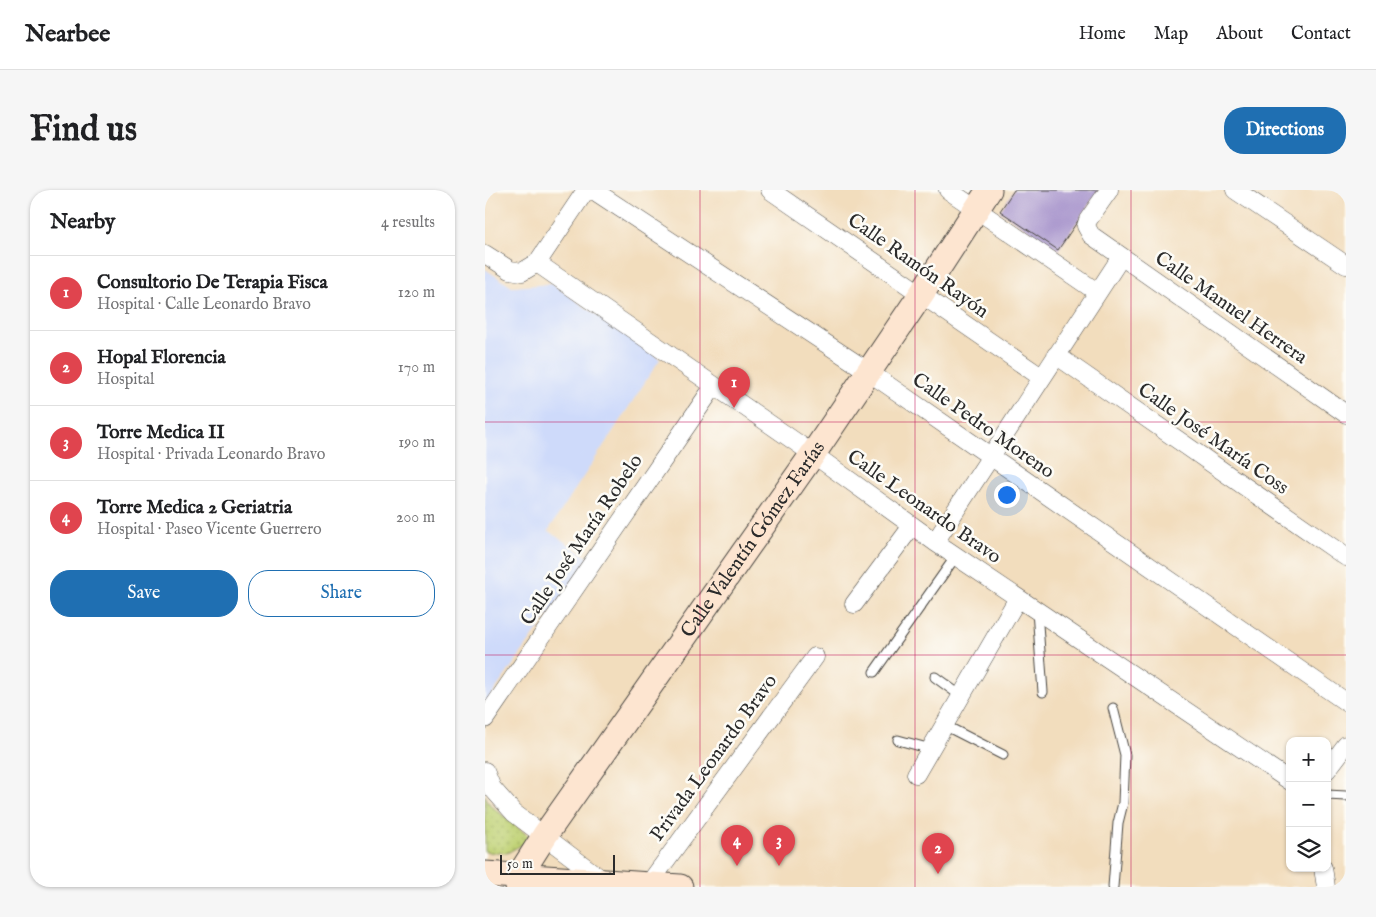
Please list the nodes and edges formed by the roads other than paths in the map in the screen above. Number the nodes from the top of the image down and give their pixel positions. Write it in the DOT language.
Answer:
graph roads {
  1 [pos="586,190"];
  2 [pos="593,190"];
  3 [pos="770,190"];
  4 [pos="948,190"];
  5 [pos="1109,190"];
  6 [pos="1235,190"];
  7 [pos="982,199"];
  8 [pos="485,254"];
  9 [pos="1121,257"];
  10 [pos="537,263"];
  11 [pos="1346,265"];
  12 [pos="1097,292"];
  13 [pos="921,293"];
  14 [pos="1056,355"];
  15 [pos="869,372"];
  16 [pos="1041,377"];
  17 [pos="714,386"];
  18 [pos="1346,414"];
  19 [pos="813,454"];
  20 [pos="989,457"];
  21 [pos="912,526"];
  22 [pos="935,542"];
  23 [pos="957,556"];
  24 [pos="1346,557"];
  25 [pos="1018,598"];
  26 [pos="854,604"];
  27 [pos="1037,611"];
  28 [pos="815,657"];
  29 [pos="875,672"];
  30 [pos="935,677"];
  31 [pos="1043,692"];
  32 [pos="961,696"];
  33 [pos="1346,702"];
  34 [pos="1113,708"];
  35 [pos="485,719"];
  36 [pos="944,726"];
  37 [pos="898,740"];
  38 [pos="1346,745"];
  39 [pos="931,749"];
  40 [pos="1003,755"];
  41 [pos="1331,765"];
  42 [pos="485,771"];
  43 [pos="916,774"];
  44 [pos="1286,778"];
  45 [pos="1331,795"];
  46 [pos="1346,796"];
  47 [pos="545,835"];
  48 [pos="1324,872"];
  49 [pos="485,874"];
  50 [pos="519,882"];
  51 [pos="605,882"];
  52 [pos="648,885"];
  53 [pos="680,887"];
  54 [pos="1113,887"];
  55 [pos="1326,887"];
  1 -- 10 [label="street"];
  2 -- 15 [label="street, Calle Pedro Moreno"];
  3 -- 13 [label="street, Calle Ramón Rayón"];
  4 -- 7 [label="street"];
  5 -- 9 [label="street, Calle Manuel Herrera"];
  6 -- 11 [label="street"];
  7 -- 12 [label="street"];
  7 -- 13 [label="main road, Calle Valentín Gómez Farías"];
  8 -- 10 [label="street"];
  9 -- 12 [label="street"];
  9 -- 18 [label="street, Calle Manuel Herrera"];
  10 -- 17 [label="street, Calle Leonardo Bravo"];
  12 -- 14 [label="street"];
  13 -- 15 [label="main road, Calle Valentín Gómez Farías"];
  13 -- 16 [label="street, Calle Ramón Rayón"];
  14 -- 16 [label="street"];
  14 -- 24 [label="street, Calle José María Coss"];
  15 -- 19 [label="main road, Calle Valentín Gómez Farías"];
  15 -- 20 [label="street, Calle Pedro Moreno"];
  16 -- 20 [label="street"];
  17 -- 19 [label="street, Calle Leonardo Bravo"];
  17 -- 35 [label="street, Calle José María Robelo"];
  19 -- 21 [label="street, Calle Leonardo Bravo"];
  19 -- 47 [label="main road, Calle Valentín Gómez Farías"];
  20 -- 22 [label="street"];
  20 -- 33 [label="street, Calle Pedro Moreno"];
  21 -- 22 [label="street, Calle Leonardo Bravo"];
  21 -- 26 [label="street"];
  22 -- 23 [label="street, Calle Leonardo Bravo"];
  23 -- 25 [label="street, Calle Leonardo Bravo"];
  23 -- 29 [label="lane"];
  25 -- 27 [label="street, Calle Leonardo Bravo"];
  25 -- 32 [label="street"];
  27 -- 31 [label="lane"];
  27 -- 44 [label="street, Calle Leonardo Bravo"];
  28 -- 52 [label="street, Privada Leonardo Bravo"];
  30 -- 32 [label="lane"];
  32 -- 36 [label="street"];
  34 -- 54 [label="lane"];
  36 -- 39 [label="street"];
  36 -- 40 [label="lane"];
  37 -- 39 [label="lane"];
  38 -- 41 [label="street"];
  39 -- 43 [label="street"];
  42 -- 47 [label="street"];
  45 -- 46 [label="lane"];
  47 -- 50 [label="main road, Calle Valentín Gómez Farías"];
  47 -- 51 [label="street"];
  48 -- 55 [label="street"];
  49 -- 50 [label="main road"];
  50 -- 51 [label="main road"];
  51 -- 52 [label="main road"];
  52 -- 53 [label="main road"];
}
